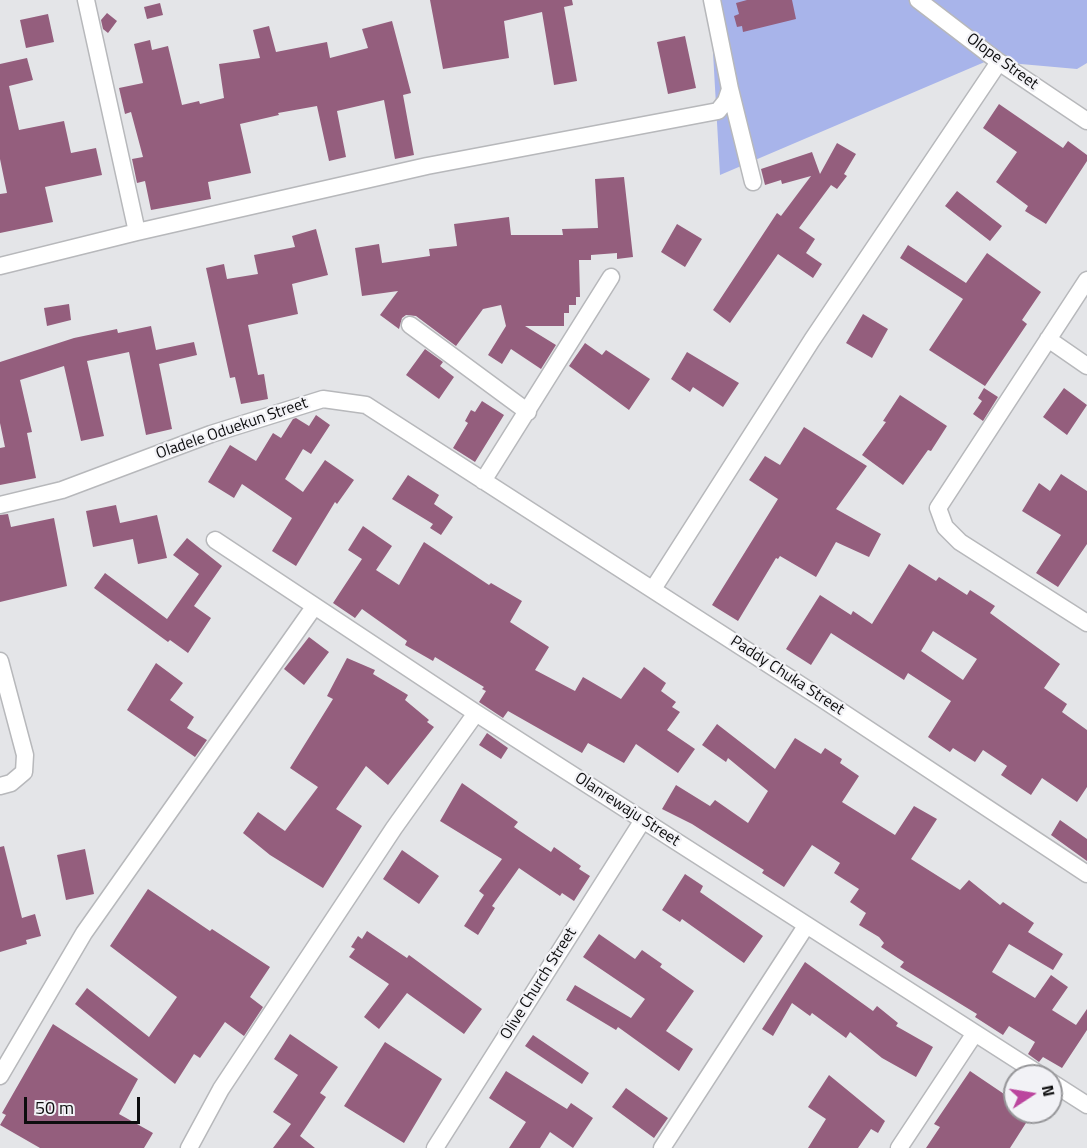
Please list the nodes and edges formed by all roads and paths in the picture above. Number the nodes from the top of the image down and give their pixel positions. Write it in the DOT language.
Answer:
graph roads {
  1 [pos="712,0"];
  2 [pos="918,0"];
  3 [pos="90,1"];
  4 [pos="999,62"];
  5 [pos="730,89"];
  6 [pos="1087,121"];
  7 [pos="753,182"];
  8 [pos="137,232"];
  9 [pos="0,266"];
  10 [pos="611,277"];
  11 [pos="1087,280"];
  12 [pos="410,325"];
  13 [pos="1048,339"];
  14 [pos="1087,366"];
  15 [pos="528,412"];
  16 [pos="483,481"];
  17 [pos="0,505"];
  18 [pos="215,540"];
  19 [pos="653,589"];
  20 [pos="314,607"];
  21 [pos="1087,623"];
  22 [pos="0,661"];
  23 [pos="476,713"];
  24 [pos="0,786"];
  25 [pos="643,820"];
  26 [pos="1087,874"];
  27 [pos="806,926"];
  28 [pos="975,1033"];
  29 [pos="1023,1064"];
  30 [pos="0,1076"];
  31 [pos="1063,1090"];
  32 [pos="1087,1105"];
  33 [pos="189,1148"];
  34 [pos="435,1148"];
  35 [pos="662,1148"];
  36 [pos="899,1148"];
  1 -- 5 [label="street"];
  2 -- 4 [label="street, Olope Street"];
  3 -- 8 [label="street"];
  4 -- 6 [label="street, Olope Street"];
  4 -- 19 [label="street"];
  5 -- 7 [label="street"];
  5 -- 8 [label="street"];
  8 -- 9 [label="street"];
  10 -- 15 [label="street"];
  11 -- 13 [label="street"];
  12 -- 15 [label="street"];
  13 -- 14 [label="street"];
  13 -- 21 [label="street"];
  15 -- 16 [label="street"];
  16 -- 17 [label="street, Oladele Oduekun Street"];
  16 -- 19 [label="street, Paddy Chuka Street"];
  18 -- 20 [label="street, Olanrewaju Street"];
  19 -- 26 [label="street, Paddy Chuka Street"];
  20 -- 23 [label="street, Olanrewaju Street"];
  20 -- 30 [label="street"];
  22 -- 24 [label="street"];
  23 -- 25 [label="street, Olanrewaju Street"];
  23 -- 33 [label="street"];
  25 -- 27 [label="street, Olanrewaju Street"];
  25 -- 34 [label="street, Olive Church Street"];
  27 -- 28 [label="street, Olanrewaju Street"];
  27 -- 35 [label="street"];
  28 -- 29 [label="street, Olanrewaju Street"];
  28 -- 36 [label="street"];
  31 -- 32 [label="street"];
}
